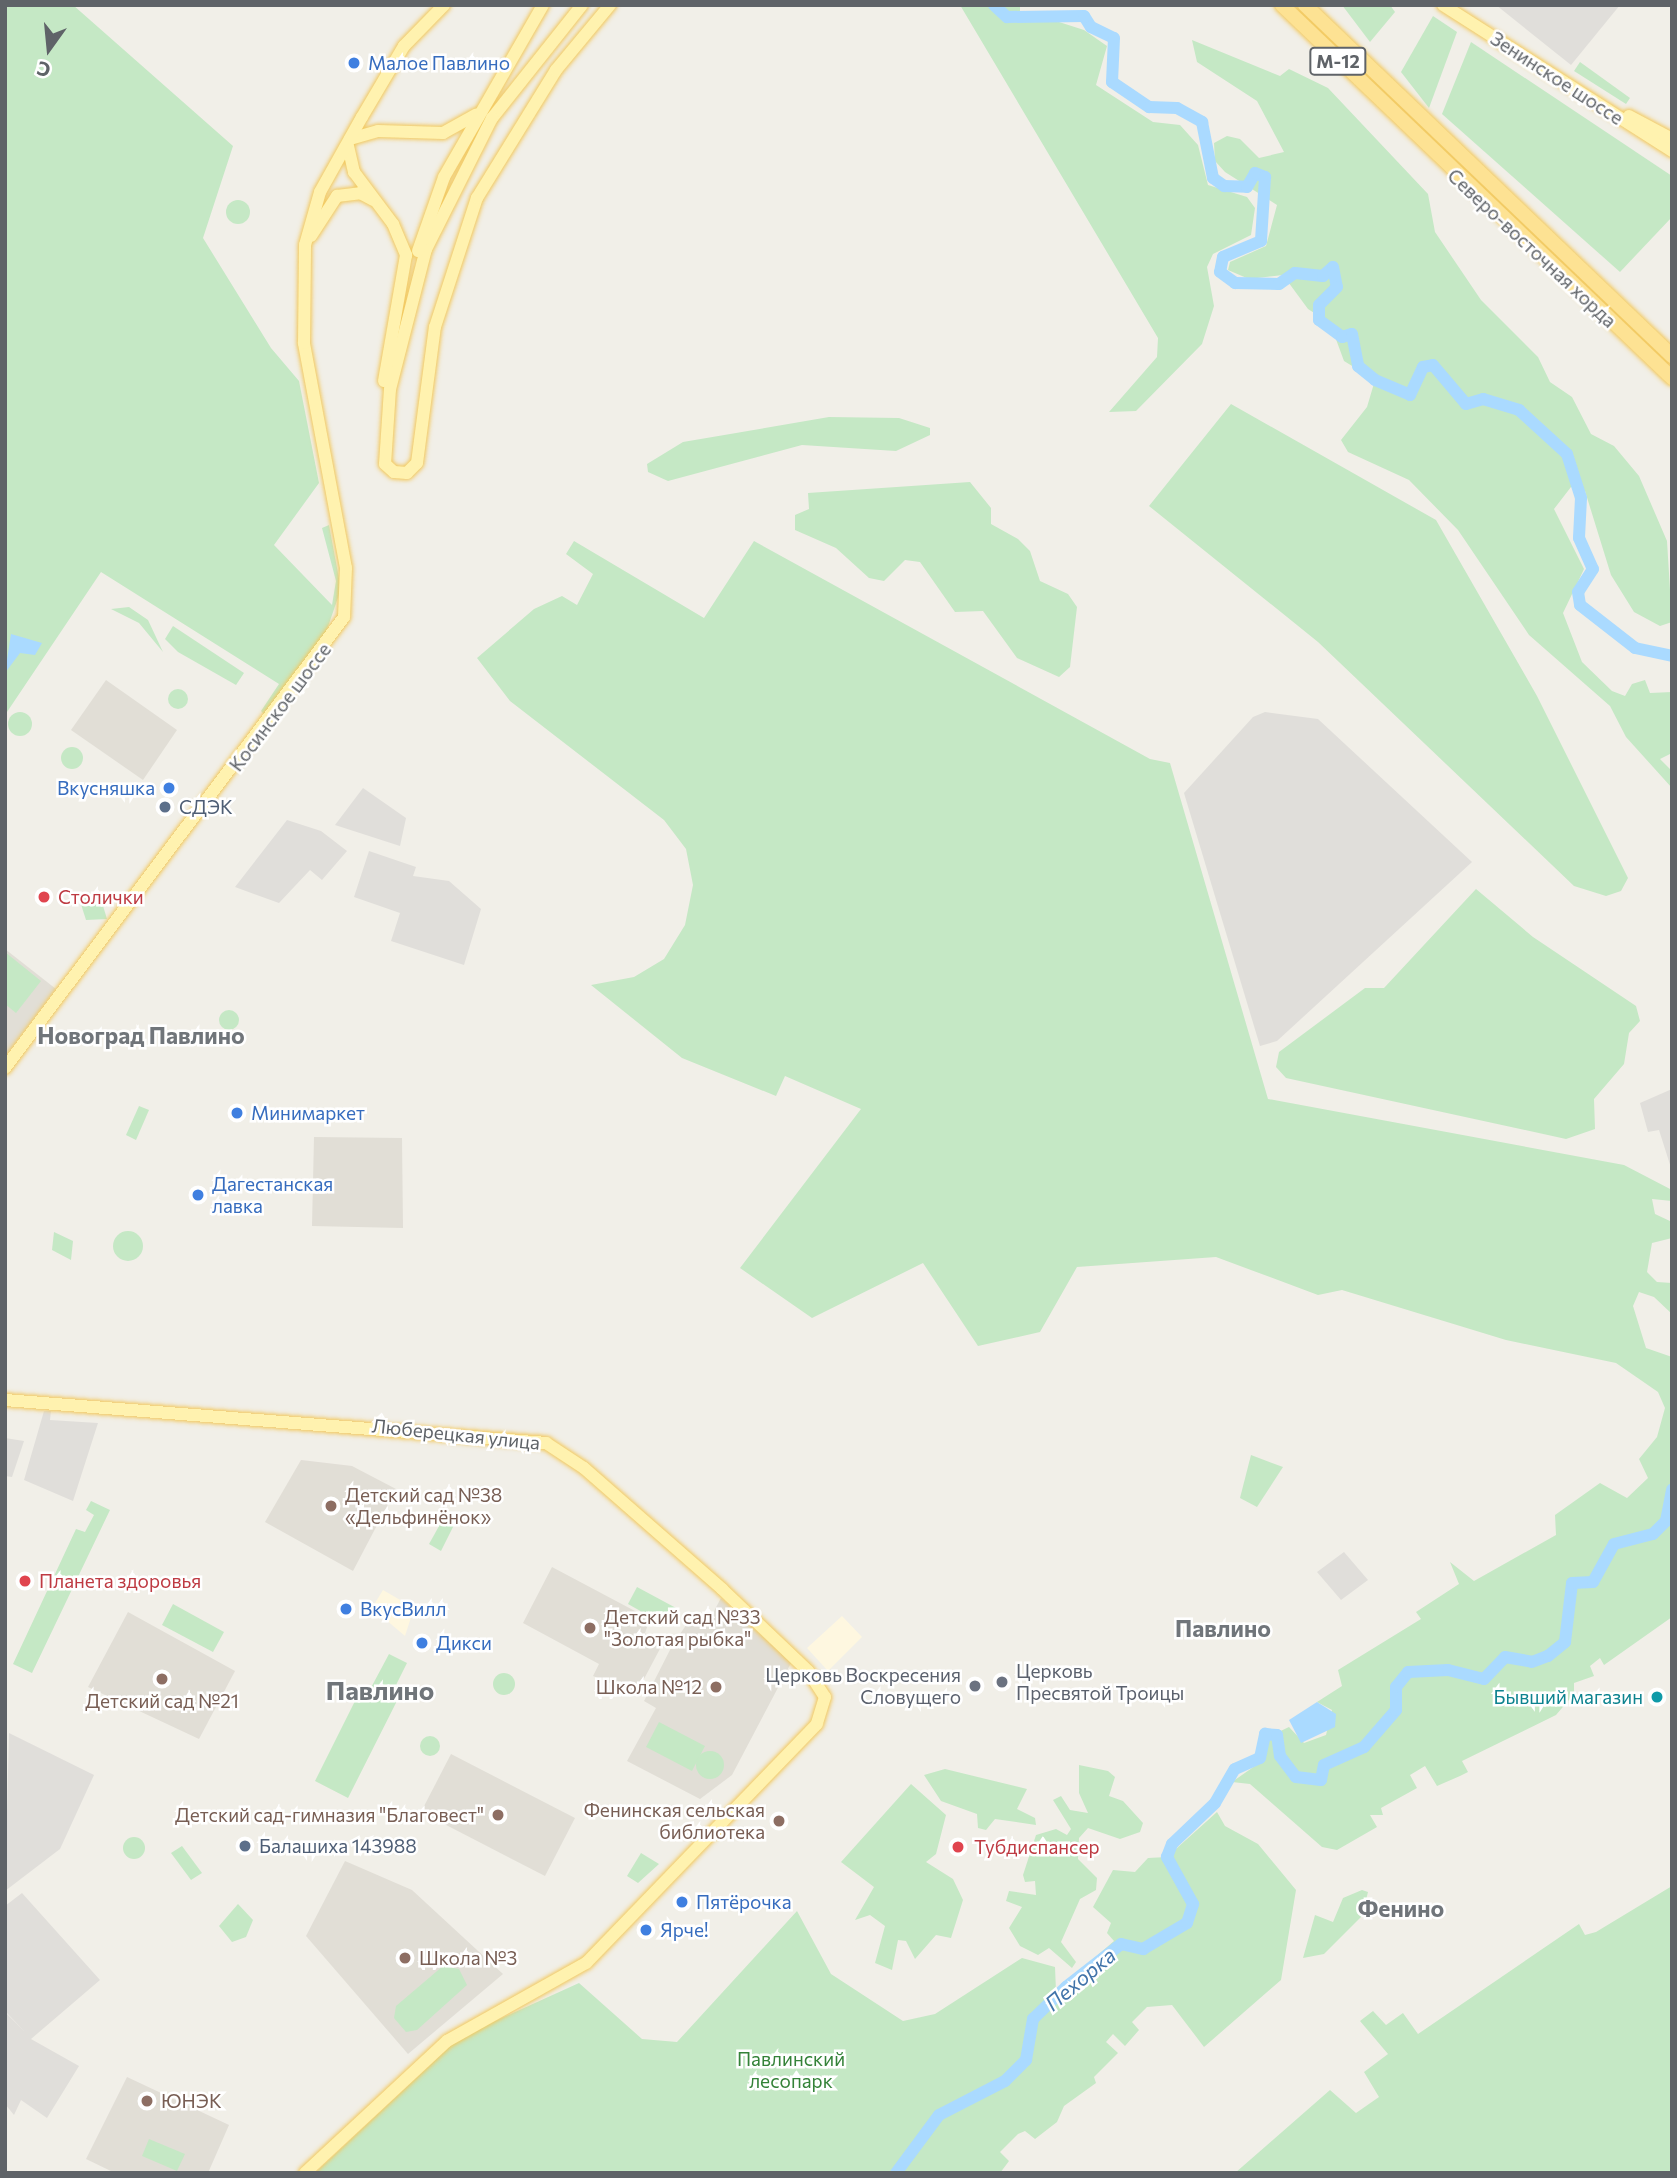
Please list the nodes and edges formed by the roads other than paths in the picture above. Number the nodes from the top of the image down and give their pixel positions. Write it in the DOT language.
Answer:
graph roads {
  1 [pos="444,5"];
  2 [pos="543,5"];
  3 [pos="582,5"];
  4 [pos="610,5"];
  5 [pos="1282,5"];
  6 [pos="1304,5"];
  7 [pos="1443,5"];
  8 [pos="1457,5"];
  9 [pos="486,106"];
  10 [pos="1672,139"];
  11 [pos="349,140"];
  12 [pos="1672,151"];
  13 [pos="378,203"];
  14 [pos="305,245"];
  15 [pos="404,320"];
  16 [pos="1672,356"];
  17 [pos="1672,378"];
  18 [pos="384,457"];
  19 [pos="5,1068"];
  20 [pos="5,1399"];
  21 [pos="305,2173"];
  1 -- 11 [label="main road, Косинское шоссе"];
  2 -- 9 [label="main road"];
  3 -- 15 [label="main road"];
  4 -- 18 [label="main road"];
  5 -- 17 [label="highway, Северо-восточная хорда / М-12"];
  6 -- 16 [label="highway, Северо-восточная хорда / М-12"];
  7 -- 12 [label="main road, Зенинское шоссе"];
  8 -- 10 [label="main road, Зенинское шоссе"];
  9 -- 11 [label="main road"];
  9 -- 15 [label="main road"];
  11 -- 13 [label="main road"];
  11 -- 14 [label="main road, Косинское шоссе"];
  13 -- 14 [label="main road"];
  13 -- 18 [label="main road"];
  14 -- 19 [label="main road, Косинское шоссе"];
  15 -- 18 [label="main road"];
  20 -- 21 [label="main road, Люберецкая улица"];
}
